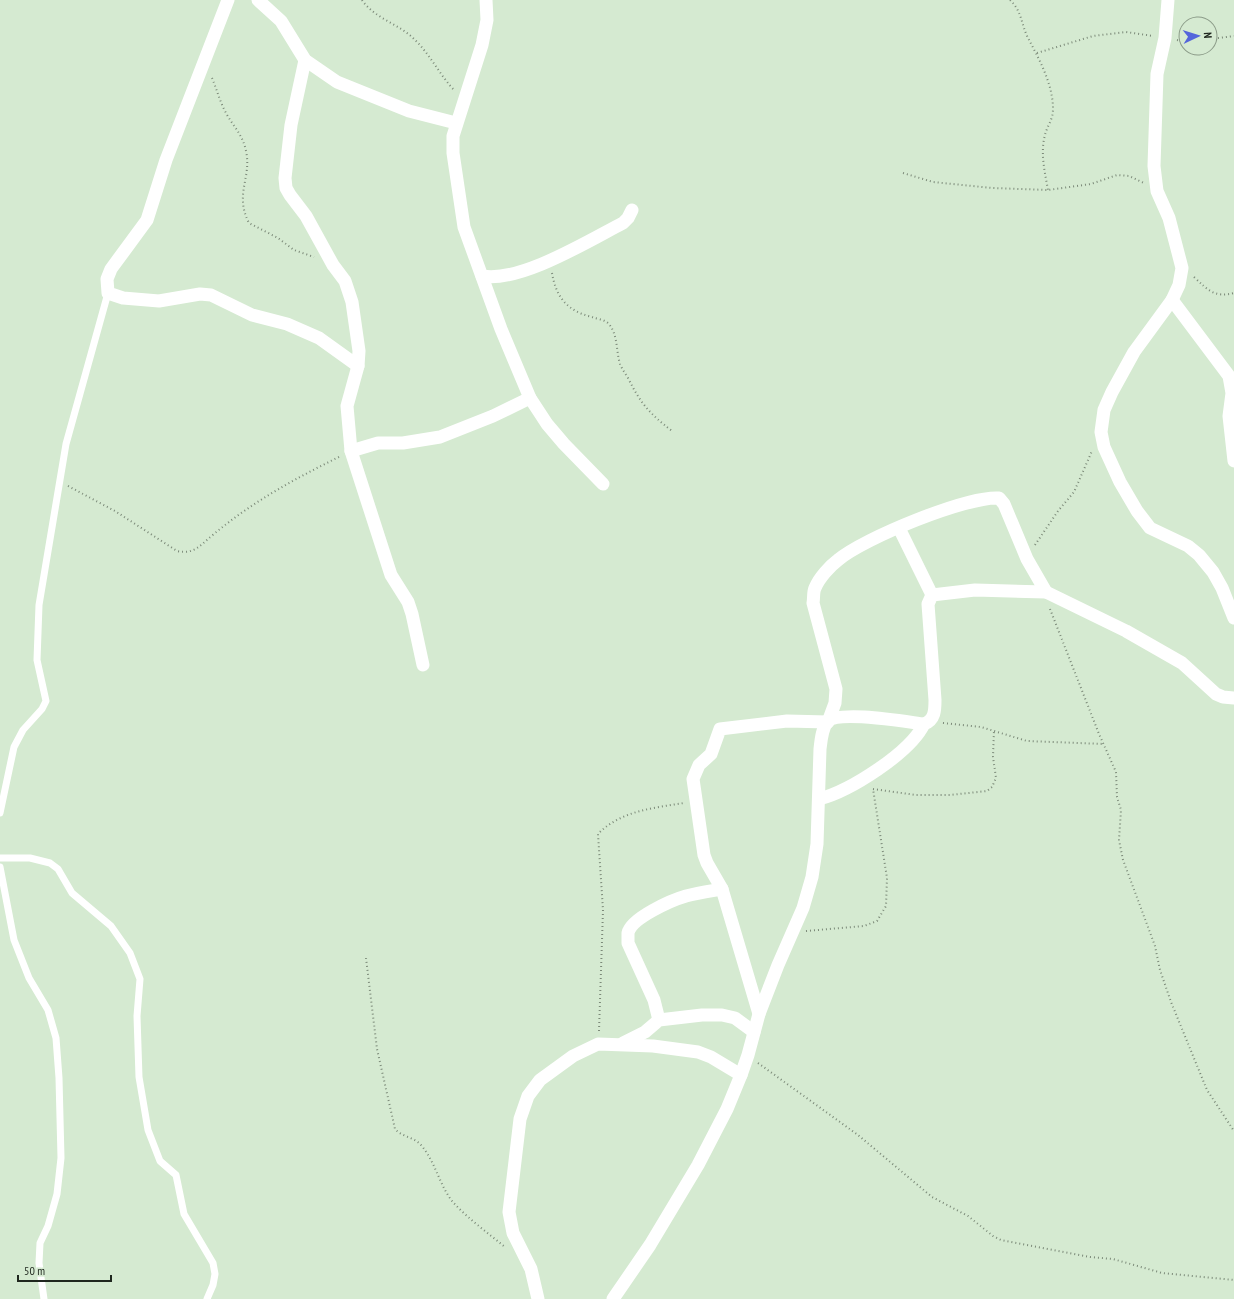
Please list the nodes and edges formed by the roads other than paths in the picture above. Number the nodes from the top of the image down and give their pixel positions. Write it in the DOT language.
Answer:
graph roads {
  1 [pos="228,0"];
  2 [pos="258,0"];
  3 [pos="486,0"];
  4 [pos="1168,0"];
  5 [pos="305,60"];
  6 [pos="456,123"];
  7 [pos="632,210"];
  8 [pos="482,276"];
  9 [pos="108,293"];
  10 [pos="1172,300"];
  11 [pos="358,366"];
  12 [pos="530,398"];
  13 [pos="351,451"];
  14 [pos="1234,461"];
  15 [pos="603,484"];
  16 [pos="899,528"];
  17 [pos="1046,592"];
  18 [pos="932,595"];
  19 [pos="1234,618"];
  20 [pos="423,665"];
  21 [pos="1234,698"];
  22 [pos="828,722"];
  23 [pos="927,723"];
  24 [pos="819,799"];
  25 [pos="0,813"];
  26 [pos="0,858"];
  27 [pos="0,867"];
  28 [pos="722,889"];
  29 [pos="759,1014"];
  30 [pos="659,1020"];
  31 [pos="754,1032"];
  32 [pos="622,1044"];
  33 [pos="741,1075"];
  34 [pos="44,1299"];
  35 [pos="207,1299"];
  36 [pos="538,1299"];
  37 [pos="613,1299"];
  1 -- 9 [label="street"];
  2 -- 5 [label="street"];
  3 -- 6 [label="street"];
  4 -- 10 [label="street"];
  5 -- 6 [label="street"];
  5 -- 11 [label="street"];
  6 -- 8 [label="street"];
  7 -- 8 [label="street"];
  8 -- 12 [label="street"];
  9 -- 11 [label="street"];
  9 -- 25 [label="lane"];
  10 -- 14 [label="street"];
  10 -- 19 [label="street"];
  11 -- 13 [label="street"];
  12 -- 13 [label="street"];
  12 -- 15 [label="street"];
  13 -- 20 [label="street"];
  16 -- 17 [label="street"];
  16 -- 18 [label="street"];
  16 -- 22 [label="street"];
  17 -- 18 [label="street"];
  17 -- 21 [label="street"];
  18 -- 23 [label="street"];
  22 -- 23 [label="street"];
  22 -- 24 [label="street"];
  22 -- 28 [label="street"];
  23 -- 24 [label="street"];
  24 -- 29 [label="street"];
  26 -- 35 [label="lane"];
  27 -- 34 [label="lane"];
  28 -- 29 [label="street"];
  28 -- 30 [label="street"];
  29 -- 31 [label="street"];
  30 -- 31 [label="street"];
  30 -- 32 [label="street"];
  31 -- 33 [label="street"];
  32 -- 33 [label="street"];
  32 -- 36 [label="street"];
  33 -- 37 [label="street"];
}
